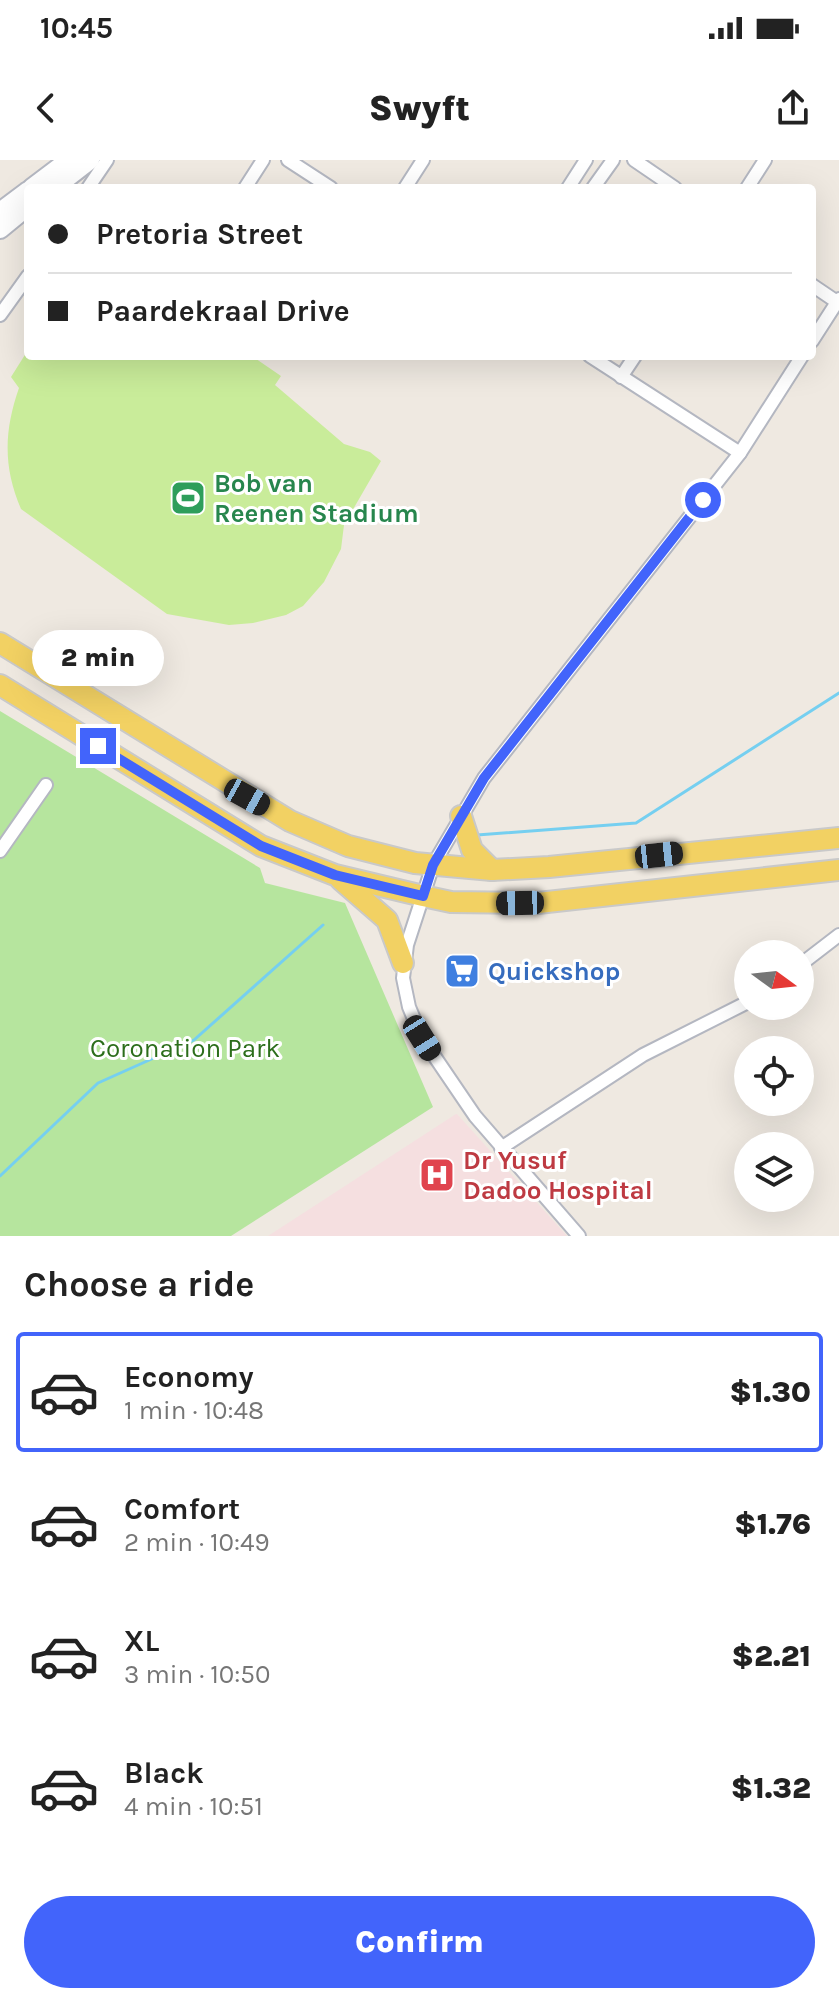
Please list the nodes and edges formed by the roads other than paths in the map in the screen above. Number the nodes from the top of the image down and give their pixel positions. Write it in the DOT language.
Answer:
graph roads {
  1 [pos="69,160"];
  2 [pos="90,160"];
  3 [pos="107,160"];
  4 [pos="263,160"];
  5 [pos="288,160"];
  6 [pos="423,160"];
  7 [pos="586,160"];
  8 [pos="613,160"];
  9 [pos="634,160"];
  10 [pos="765,160"];
  11 [pos="37,184"];
  12 [pos="59,184"];
  13 [pos="91,184"];
  14 [pos="248,184"];
  15 [pos="325,184"];
  16 [pos="408,184"];
  17 [pos="571,184"];
  18 [pos="596,184"];
  19 [pos="669,184"];
  20 [pos="750,184"];
  21 [pos="24,195"];
  22 [pos="8,212"];
  23 [pos="24,282"];
  24 [pos="816,287"];
  25 [pos="838,300"];
  26 [pos="0,315"];
  27 [pos="816,335"];
  28 [pos="596,360"];
  29 [pos="632,360"];
  30 [pos="799,360"];
  31 [pos="621,377"];
  32 [pos="740,453"];
  33 [pos="0,643"];
  34 [pos="0,685"];
  35 [pos="46,785"];
  36 [pos="461,816"];
  37 [pos="839,838"];
  38 [pos="0,851"];
  39 [pos="433,865"];
  40 [pos="492,870"];
  41 [pos="839,870"];
  42 [pos="335,875"];
  43 [pos="423,896"];
  44 [pos="839,935"];
  45 [pos="814,954"];
  46 [pos="403,963"];
  47 [pos="734,1009"];
  48 [pos="501,1148"];
  49 [pos="579,1236"];
  1 -- 11 [label="main road"];
  2 -- 12 [label="main road"];
  3 -- 13 [label="street"];
  4 -- 14 [label="street"];
  5 -- 15 [label="street"];
  6 -- 16 [label="street"];
  7 -- 17 [label="street"];
  8 -- 18 [label="street"];
  9 -- 19 [label="street"];
  10 -- 20 [label="street"];
  21 -- 22 [label="main road"];
  23 -- 26 [label="street"];
  24 -- 25 [label="street"];
  25 -- 27 [label="street"];
  28 -- 31 [label="street"];
  29 -- 31 [label="street"];
  30 -- 32 [label="street"];
  31 -- 32 [label="street"];
  32 -- 36 [label="street"];
  33 -- 39 [label="main road"];
  34 -- 42 [label="main road"];
  35 -- 38 [label="street"];
  36 -- 39 [label="street"];
  36 -- 40 [label="main road"];
  37 -- 40 [label="main road"];
  39 -- 40 [label="main road"];
  39 -- 43 [label="street"];
  41 -- 43 [label="main road"];
  42 -- 43 [label="main road"];
  42 -- 46 [label="main road"];
  43 -- 46 [label="street"];
  44 -- 45 [label="street"];
  46 -- 48 [label="street"];
  47 -- 48 [label="street"];
  48 -- 49 [label="street"];
}
